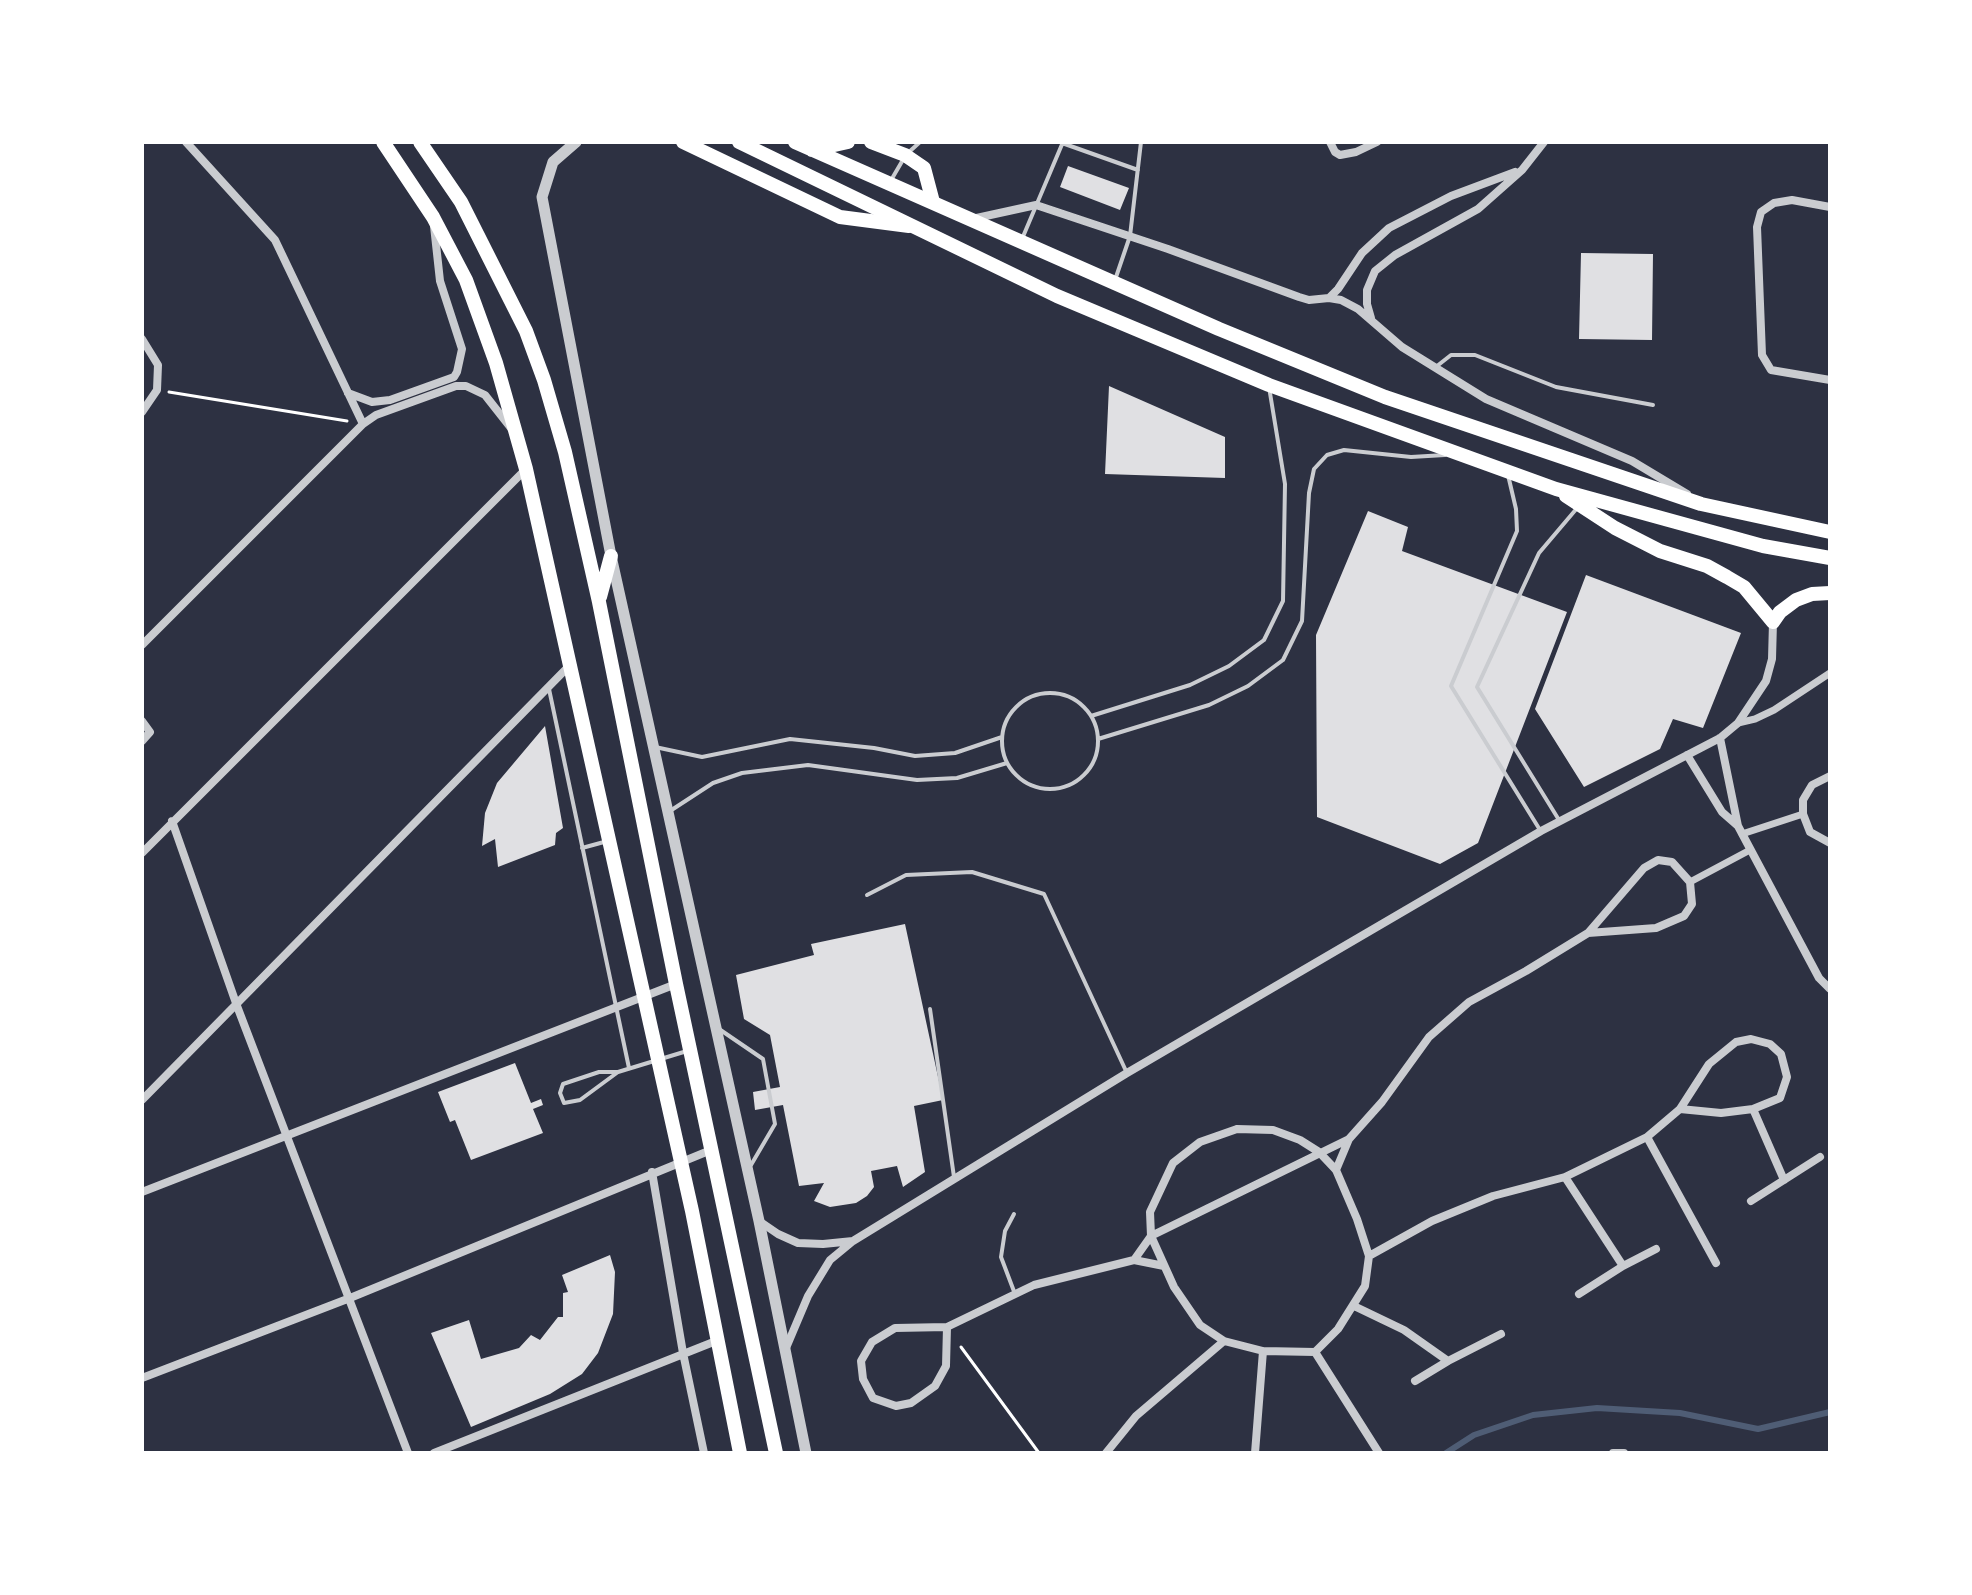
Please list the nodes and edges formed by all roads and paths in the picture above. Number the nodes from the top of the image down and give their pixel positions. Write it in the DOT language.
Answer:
graph roads {
  1 [pos="186,142"];
  2 [pos="383,142"];
  3 [pos="420,142"];
  4 [pos="576,142"];
  5 [pos="683,142"];
  6 [pos="739,142"];
  7 [pos="795,142"];
  8 [pos="848,142"];
  9 [pos="871,142"];
  10 [pos="920,142"];
  11 [pos="1063,142"];
  12 [pos="1141,142"];
  13 [pos="1330,142"];
  14 [pos="1377,142"];
  15 [pos="1544,142"];
  16 [pos="812,150"];
  17 [pos="905,155"];
  18 [pos="1138,170"];
  19 [pos="1522,170"];
  20 [pos="888,184"];
  21 [pos="933,202"];
  22 [pos="1036,205"];
  23 [pos="1830,207"];
  24 [pos="433,217"];
  25 [pos="971,219"];
  26 [pos="913,227"];
  27 [pos="1130,236"];
  28 [pos="1021,241"];
  29 [pos="1114,282"];
  30 [pos="1329,298"];
  31 [pos="1371,319"];
  32 [pos="142,339"];
  33 [pos="1435,368"];
  34 [pos="1830,380"];
  35 [pos="455,382"];
  36 [pos="1269,385"];
  37 [pos="157,390"];
  38 [pos="348,393"];
  39 [pos="1653,405"];
  40 [pos="142,412"];
  41 [pos="363,424"];
  42 [pos="516,435"];
  43 [pos="1453,454"];
  44 [pos="526,469"];
  45 [pos="1508,473"];
  46 [pos="1556,489"];
  47 [pos="1701,504"];
  48 [pos="1580,505"];
  49 [pos="1830,532"];
  50 [pos="611,556"];
  51 [pos="1830,558"];
  52 [pos="1830,593"];
  53 [pos="599,602"];
  54 [pos="1773,622"];
  55 [pos="142,645"];
  56 [pos="571,664"];
  57 [pos="1830,673"];
  58 [pos="549,686"];
  59 [pos="1091,716"];
  60 [pos="142,721"];
  61 [pos="1738,723"];
  62 [pos="1002,737"];
  63 [pos="1720,738"];
  64 [pos="1098,739"];
  65 [pos="142,741"];
  66 [pos="654,746"];
  67 [pos="1687,755"];
  68 [pos="1007,763"];
  69 [pos="1830,776"];
  70 [pos="669,812"];
  71 [pos="1803,814"];
  72 [pos="1559,820"];
  73 [pos="172,821"];
  74 [pos="1740,830"];
  75 [pos="1541,831"];
  76 [pos="610,840"];
  77 [pos="1830,843"];
  78 [pos="582,848"];
  79 [pos="1750,850"];
  80 [pos="142,853"];
  81 [pos="1690,882"];
  82 [pos="867,895"];
  83 [pos="1588,933"];
  84 [pos="676,984"];
  85 [pos="1830,989"];
  86 [pos="644,996"];
  87 [pos="237,1006"];
  88 [pos="616,1007"];
  89 [pos="930,1009"];
  90 [pos="716,1027"];
  91 [pos="690,1050"];
  92 [pos="658,1060"];
  93 [pos="629,1068"];
  94 [pos="618,1072"];
  95 [pos="1127,1073"];
  96 [pos="142,1100"];
  97 [pos="1680,1109"];
  98 [pos="1753,1109"];
  99 [pos="286,1134"];
  100 [pos="1647,1137"];
  101 [pos="1349,1139"];
  102 [pos="711,1150"];
  103 [pos="1319,1152"];
  104 [pos="1820,1157"];
  105 [pos="679,1161"];
  106 [pos="1336,1170"];
  107 [pos="748,1171"];
  108 [pos="652,1172"];
  109 [pos="1565,1177"];
  110 [pos="1784,1180"];
  111 [pos="954,1181"];
  112 [pos="142,1192"];
  113 [pos="1751,1201"];
  114 [pos="1014,1214"];
  115 [pos="759,1221"];
  116 [pos="1151,1236"];
  117 [pos="853,1241"];
  118 [pos="1656,1249"];
  119 [pos="1369,1256"];
  120 [pos="1134,1260"];
  121 [pos="1716,1263"];
  122 [pos="1164,1266"];
  123 [pos="1623,1266"];
  124 [pos="1015,1294"];
  125 [pos="1579,1294"];
  126 [pos="350,1298"];
  127 [pos="1354,1306"];
  128 [pos="947,1327"];
  129 [pos="1501,1334"];
  130 [pos="716,1341"];
  131 [pos="1224,1341"];
  132 [pos="786,1349"];
  133 [pos="1263,1351"];
  134 [pos="1315,1352"];
  135 [pos="683,1353"];
  136 [pos="1448,1361"];
  137 [pos="142,1378"];
  138 [pos="1415,1381"];
  139 [pos="408,1453"];
  140 [pos="434,1453"];
  141 [pos="704,1453"];
  142 [pos="740,1453"];
  143 [pos="776,1453"];
  144 [pos="806,1453"];
  145 [pos="1039,1453"];
  146 [pos="1106,1453"];
  147 [pos="1255,1453"];
  148 [pos="1379,1453"];
  149 [pos="1613,1453"];
  150 [pos="1624,1453"];
  1 -- 38 [label="street"];
  2 -- 24 [label="main road"];
  3 -- 53 [label="main road"];
  4 -- 50 [label="street"];
  5 -- 26 [label="main road"];
  6 -- 26 [label="main road"];
  7 -- 16 [label="main road"];
  8 -- 16 [label="main road"];
  9 -- 17 [label="main road"];
  10 -- 17 [label="lane"];
  11 -- 18 [label="lane"];
  11 -- 22 [label="lane"];
  12 -- 18 [label="lane"];
  13 -- 14 [label="street"];
  15 -- 19 [label="street"];
  16 -- 20 [label="main road"];
  17 -- 20 [label="lane"];
  17 -- 21 [label="main road"];
  18 -- 27 [label="lane"];
  19 -- 30 [label="street"];
  19 -- 31 [label="street"];
  20 -- 21 [label="main road"];
  21 -- 25 [label="main road"];
  22 -- 25 [label="street"];
  22 -- 27 [label="street"];
  22 -- 28 [label="lane"];
  23 -- 34 [label="street"];
  24 -- 35 [label="street"];
  24 -- 42 [label="main road"];
  25 -- 28 [label="main road"];
  26 -- 36 [label="main road"];
  27 -- 29 [label="lane"];
  27 -- 30 [label="street"];
  28 -- 29 [label="main road"];
  29 -- 47 [label="main road"];
  30 -- 31 [label="street"];
  31 -- 33 [label="street"];
  32 -- 37 [label="street"];
  33 -- 39 [label="lane"];
  33 -- 47 [label="street"];
  35 -- 38 [label="street"];
  35 -- 41 [label="street"];
  35 -- 42 [label="street"];
  36 -- 43 [label="main road"];
  36 -- 59 [label="lane"];
  37 -- 40 [label="street"];
  37 -- 41 [label="path"];
  38 -- 41 [label="street"];
  41 -- 55 [label="street"];
  42 -- 44 [label="main road"];
  43 -- 45 [label="main road"];
  43 -- 64 [label="lane"];
  44 -- 56 [label="main road"];
  44 -- 73 [label="street"];
  45 -- 46 [label="main road"];
  45 -- 75 [label="lane"];
  46 -- 48 [label="main road"];
  46 -- 51 [label="main road"];
  47 -- 49 [label="main road"];
  48 -- 54 [label="main road"];
  48 -- 72 [label="lane"];
  50 -- 53 [label="main road"];
  50 -- 66 [label="street"];
  52 -- 54 [label="main road"];
  53 -- 84 [label="main road"];
  54 -- 61 [label="street"];
  56 -- 58 [label="street"];
  56 -- 76 [label="main road"];
  57 -- 61 [label="street"];
  58 -- 78 [label="lane"];
  58 -- 87 [label="street"];
  59 -- 62 [label="lane"];
  59 -- 64 [label="lane"];
  60 -- 65 [label="street"];
  61 -- 63 [label="street"];
  62 -- 66 [label="lane"];
  62 -- 68 [label="lane"];
  63 -- 67 [label="street"];
  63 -- 74 [label="street"];
  64 -- 68 [label="lane"];
  66 -- 70 [label="street"];
  67 -- 72 [label="street"];
  67 -- 74 [label="street"];
  68 -- 70 [label="lane"];
  69 -- 71 [label="street"];
  70 -- 90 [label="street"];
  71 -- 74 [label="street"];
  71 -- 77 [label="street"];
  72 -- 75 [label="street"];
  73 -- 80 [label="street"];
  73 -- 87 [label="street"];
  74 -- 79 [label="street"];
  75 -- 95 [label="street"];
  76 -- 78 [label="lane"];
  76 -- 86 [label="main road"];
  78 -- 88 [label="lane"];
  79 -- 81 [label="street"];
  79 -- 85 [label="street"];
  81 -- 83 [label="street"];
  81 -- 83 [label="street"];
  82 -- 95 [label="lane"];
  83 -- 101 [label="street"];
  84 -- 86 [label="street"];
  84 -- 91 [label="main road"];
  86 -- 88 [label="street"];
  86 -- 92 [label="main road"];
  87 -- 96 [label="street"];
  87 -- 99 [label="street"];
  88 -- 93 [label="lane"];
  88 -- 99 [label="street"];
  89 -- 111 [label="lane"];
  90 -- 107 [label="street"];
  90 -- 107 [label="lane"];
  91 -- 92 [label="lane"];
  91 -- 102 [label="main road"];
  92 -- 93 [label="lane"];
  92 -- 105 [label="main road"];
  93 -- 94 [label="lane"];
  94 -- 94 [label="lane"];
  95 -- 111 [label="street"];
  97 -- 98 [label="street"];
  97 -- 98 [label="street"];
  97 -- 100 [label="street"];
  98 -- 110 [label="street"];
  99 -- 112 [label="street"];
  99 -- 126 [label="street"];
  100 -- 109 [label="street"];
  100 -- 121 [label="street"];
  101 -- 103 [label="street"];
  101 -- 106 [label="street"];
  102 -- 105 [label="street"];
  102 -- 143 [label="main road"];
  103 -- 106 [label="street"];
  103 -- 116 [label="street"];
  103 -- 116 [label="street"];
  104 -- 110 [label="street"];
  105 -- 108 [label="street"];
  105 -- 130 [label="main road"];
  106 -- 119 [label="street"];
  107 -- 115 [label="street"];
  108 -- 126 [label="street"];
  108 -- 135 [label="street"];
  109 -- 119 [label="street"];
  109 -- 123 [label="street"];
  110 -- 113 [label="street"];
  111 -- 117 [label="street"];
  114 -- 124 [label="lane"];
  115 -- 117 [label="street"];
  115 -- 132 [label="street"];
  116 -- 120 [label="street"];
  116 -- 122 [label="street"];
  117 -- 132 [label="street"];
  118 -- 123 [label="street"];
  119 -- 127 [label="street"];
  120 -- 122 [label="street"];
  120 -- 124 [label="street"];
  122 -- 131 [label="street"];
  123 -- 125 [label="street"];
  124 -- 128 [label="street"];
  126 -- 137 [label="street"];
  126 -- 139 [label="street"];
  127 -- 134 [label="street"];
  127 -- 136 [label="street"];
  128 -- 128 [label="street"];
  128 -- 145 [label="path"];
  129 -- 136 [label="street"];
  130 -- 135 [label="street"];
  130 -- 142 [label="main road"];
  131 -- 133 [label="street"];
  131 -- 146 [label="street"];
  132 -- 144 [label="street"];
  133 -- 134 [label="street"];
  133 -- 147 [label="street"];
  134 -- 148 [label="street"];
  135 -- 140 [label="street"];
  135 -- 141 [label="street"];
  136 -- 138 [label="street"];
  149 -- 150 [label="street"];
}
